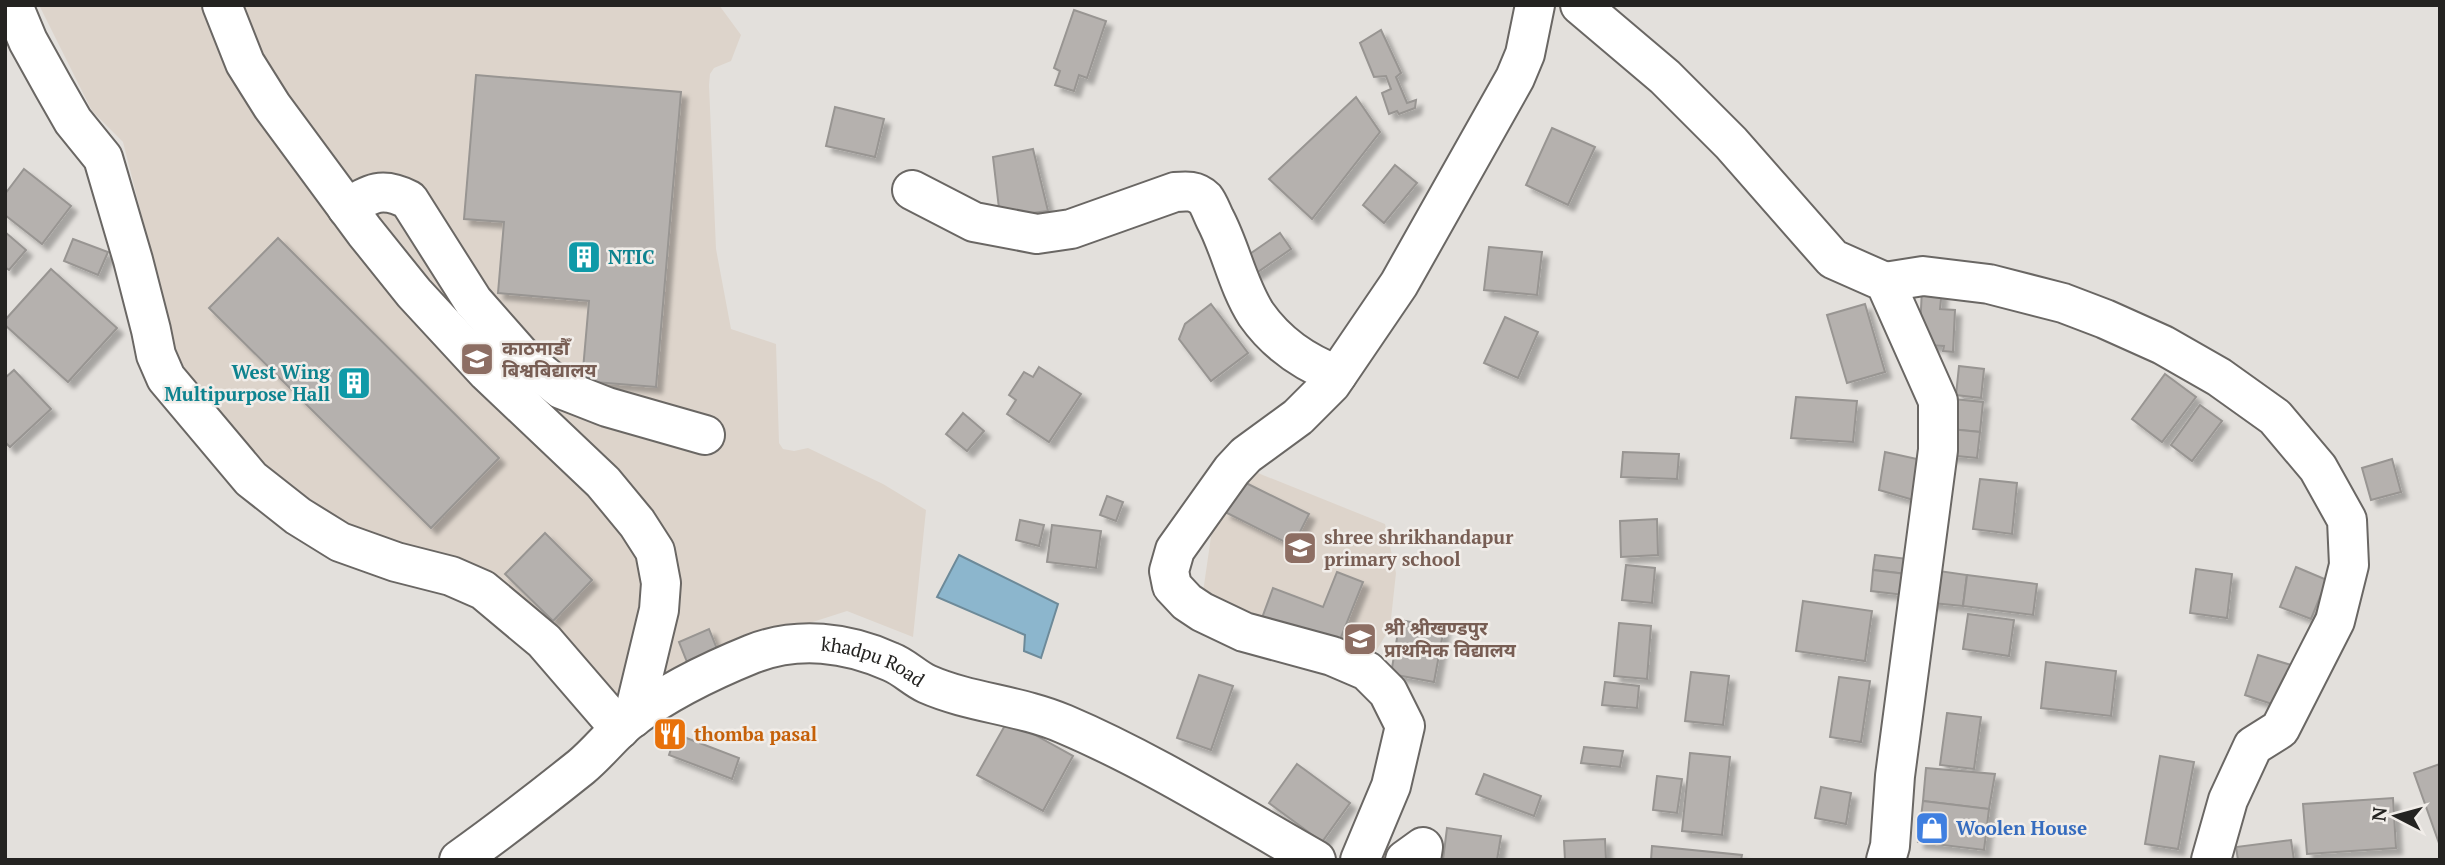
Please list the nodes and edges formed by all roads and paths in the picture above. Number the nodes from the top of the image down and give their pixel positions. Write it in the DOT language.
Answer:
graph roads {
  1 [pos="13,5"];
  2 [pos="222,5"];
  3 [pos="1535,5"];
  4 [pos="1580,5"];
  5 [pos="912,190"];
  6 [pos="347,208"];
  7 [pos="1885,282"];
  8 [pos="1337,375"];
  9 [pos="705,435"];
  10 [pos="626,724"];
  11 [pos="459,860"];
  12 [pos="1315,860"];
  13 [pos="1360,860"];
  14 [pos="1405,860"];
  15 [pos="1421,860"];
  16 [pos="1886,860"];
  17 [pos="2211,860"];
  1 -- 10 [label="street"];
  2 -- 6 [label="street"];
  3 -- 8 [label="street"];
  4 -- 7 [label="street"];
  5 -- 8 [label="street"];
  6 -- 9 [label="street"];
  6 -- 10 [label="street"];
  7 -- 16 [label="street"];
  7 -- 17 [label="street"];
  8 -- 13 [label="street"];
  10 -- 11 [label="street, khadpu Road"];
  10 -- 12 [label="street, khadpu Road"];
  14 -- 15 [label="street"];
}
